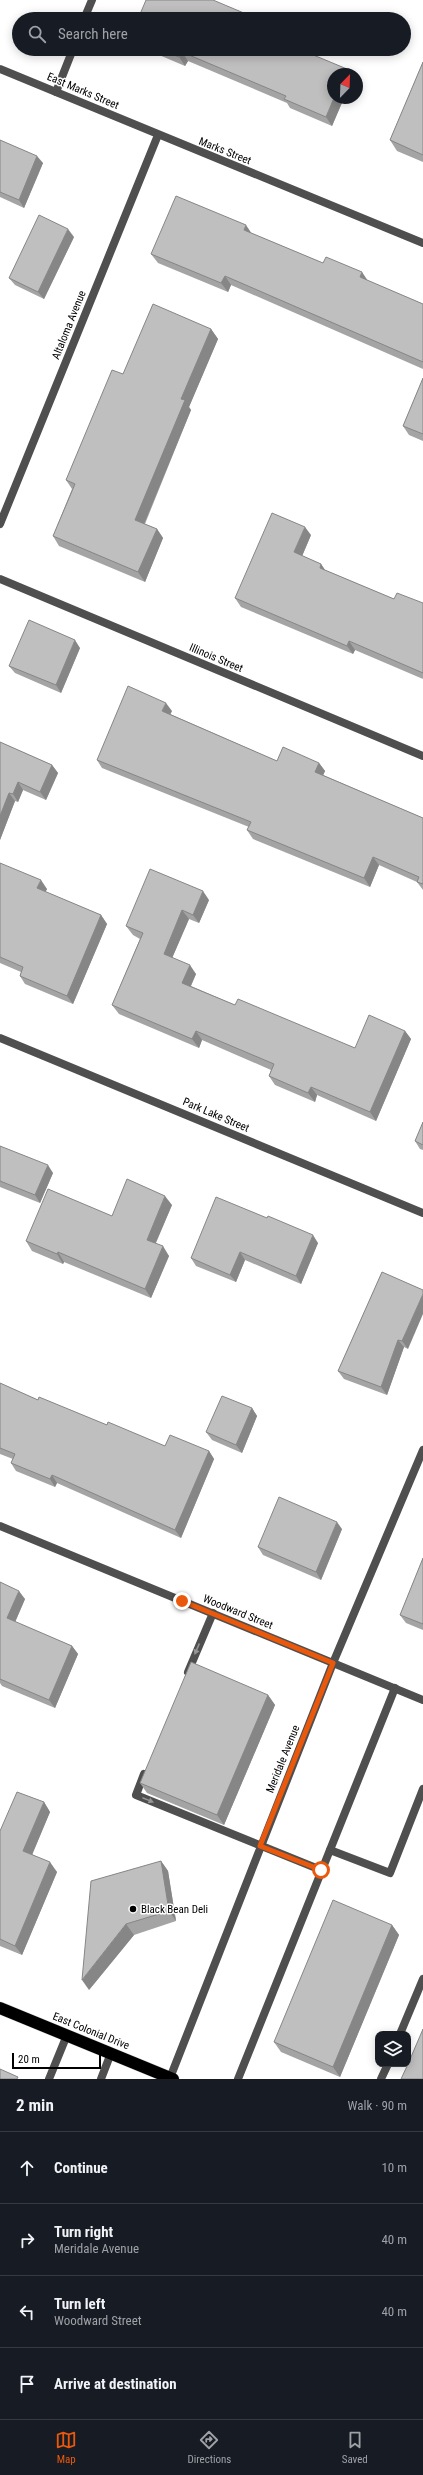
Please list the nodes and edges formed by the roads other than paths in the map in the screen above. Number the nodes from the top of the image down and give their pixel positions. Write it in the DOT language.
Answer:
graph roads {
  1 [pos="92,0"];
  2 [pos="87,12"];
  3 [pos="70,56"];
  4 [pos="0,69"];
  5 [pos="56,92"];
  6 [pos="158,135"];
  7 [pos="423,243"];
  8 [pos="0,524"];
  9 [pos="0,579"];
  10 [pos="423,756"];
  11 [pos="0,1038"];
  12 [pos="423,1213"];
  13 [pos="423,1450"];
  14 [pos="0,1526"];
  15 [pos="213,1613"];
  16 [pos="333,1663"];
  17 [pos="185,1679"];
  18 [pos="395,1688"];
  19 [pos="423,1700"];
  20 [pos="148,1766"];
  21 [pos="423,1789"];
  22 [pos="260,1846"];
  23 [pos="330,1850"];
  24 [pos="321,1870"];
  25 [pos="423,1979"];
  26 [pos="0,2008"];
  27 [pos="401,2031"];
  28 [pos="67,2035"];
  29 [pos="111,2053"];
  30 [pos="387,2067"];
  31 [pos="171,2078"];
  32 [pos="49,2079"];
  33 [pos="101,2079"];
  34 [pos="238,2079"];
  35 [pos="381,2079"];
  1 -- 2 [label="street"];
  3 -- 5 [label="street"];
  4 -- 5 [label="street, East Marks Street"];
  5 -- 6 [label="street, East Marks Street"];
  6 -- 7 [label="street, Marks Street"];
  6 -- 8 [label="street, Altaloma Avenue"];
  9 -- 10 [label="street, Illinois Street"];
  11 -- 12 [label="street, Park Lake Street"];
  13 -- 16 [label="street, Meridale Avenue"];
  14 -- 15 [label="street, Woodward Street"];
  15 -- 16 [label="street, Woodward Street"];
  15 -- 17 [label="street, one-way"];
  16 -- 18 [label="street, Woodward Street"];
  16 -- 22 [label="street, Meridale Avenue"];
  18 -- 19 [label="street, Woodward Street"];
  18 -- 23 [label="street"];
  20 -- 22 [label="street, one-way"];
  21 -- 23 [label="street"];
  22 -- 24 [label="street"];
  22 -- 31 [label="street, Meridale Avenue"];
  23 -- 24 [label="street"];
  24 -- 34 [label="street"];
  25 -- 27 [label="street"];
  26 -- 28 [label="highway, East Colonial Drive"];
  28 -- 29 [label="highway, East Colonial Drive"];
  28 -- 32 [label="street"];
  29 -- 31 [label="highway, East Colonial Drive"];
  29 -- 33 [label="street"];
  30 -- 35 [label="street"];
}
